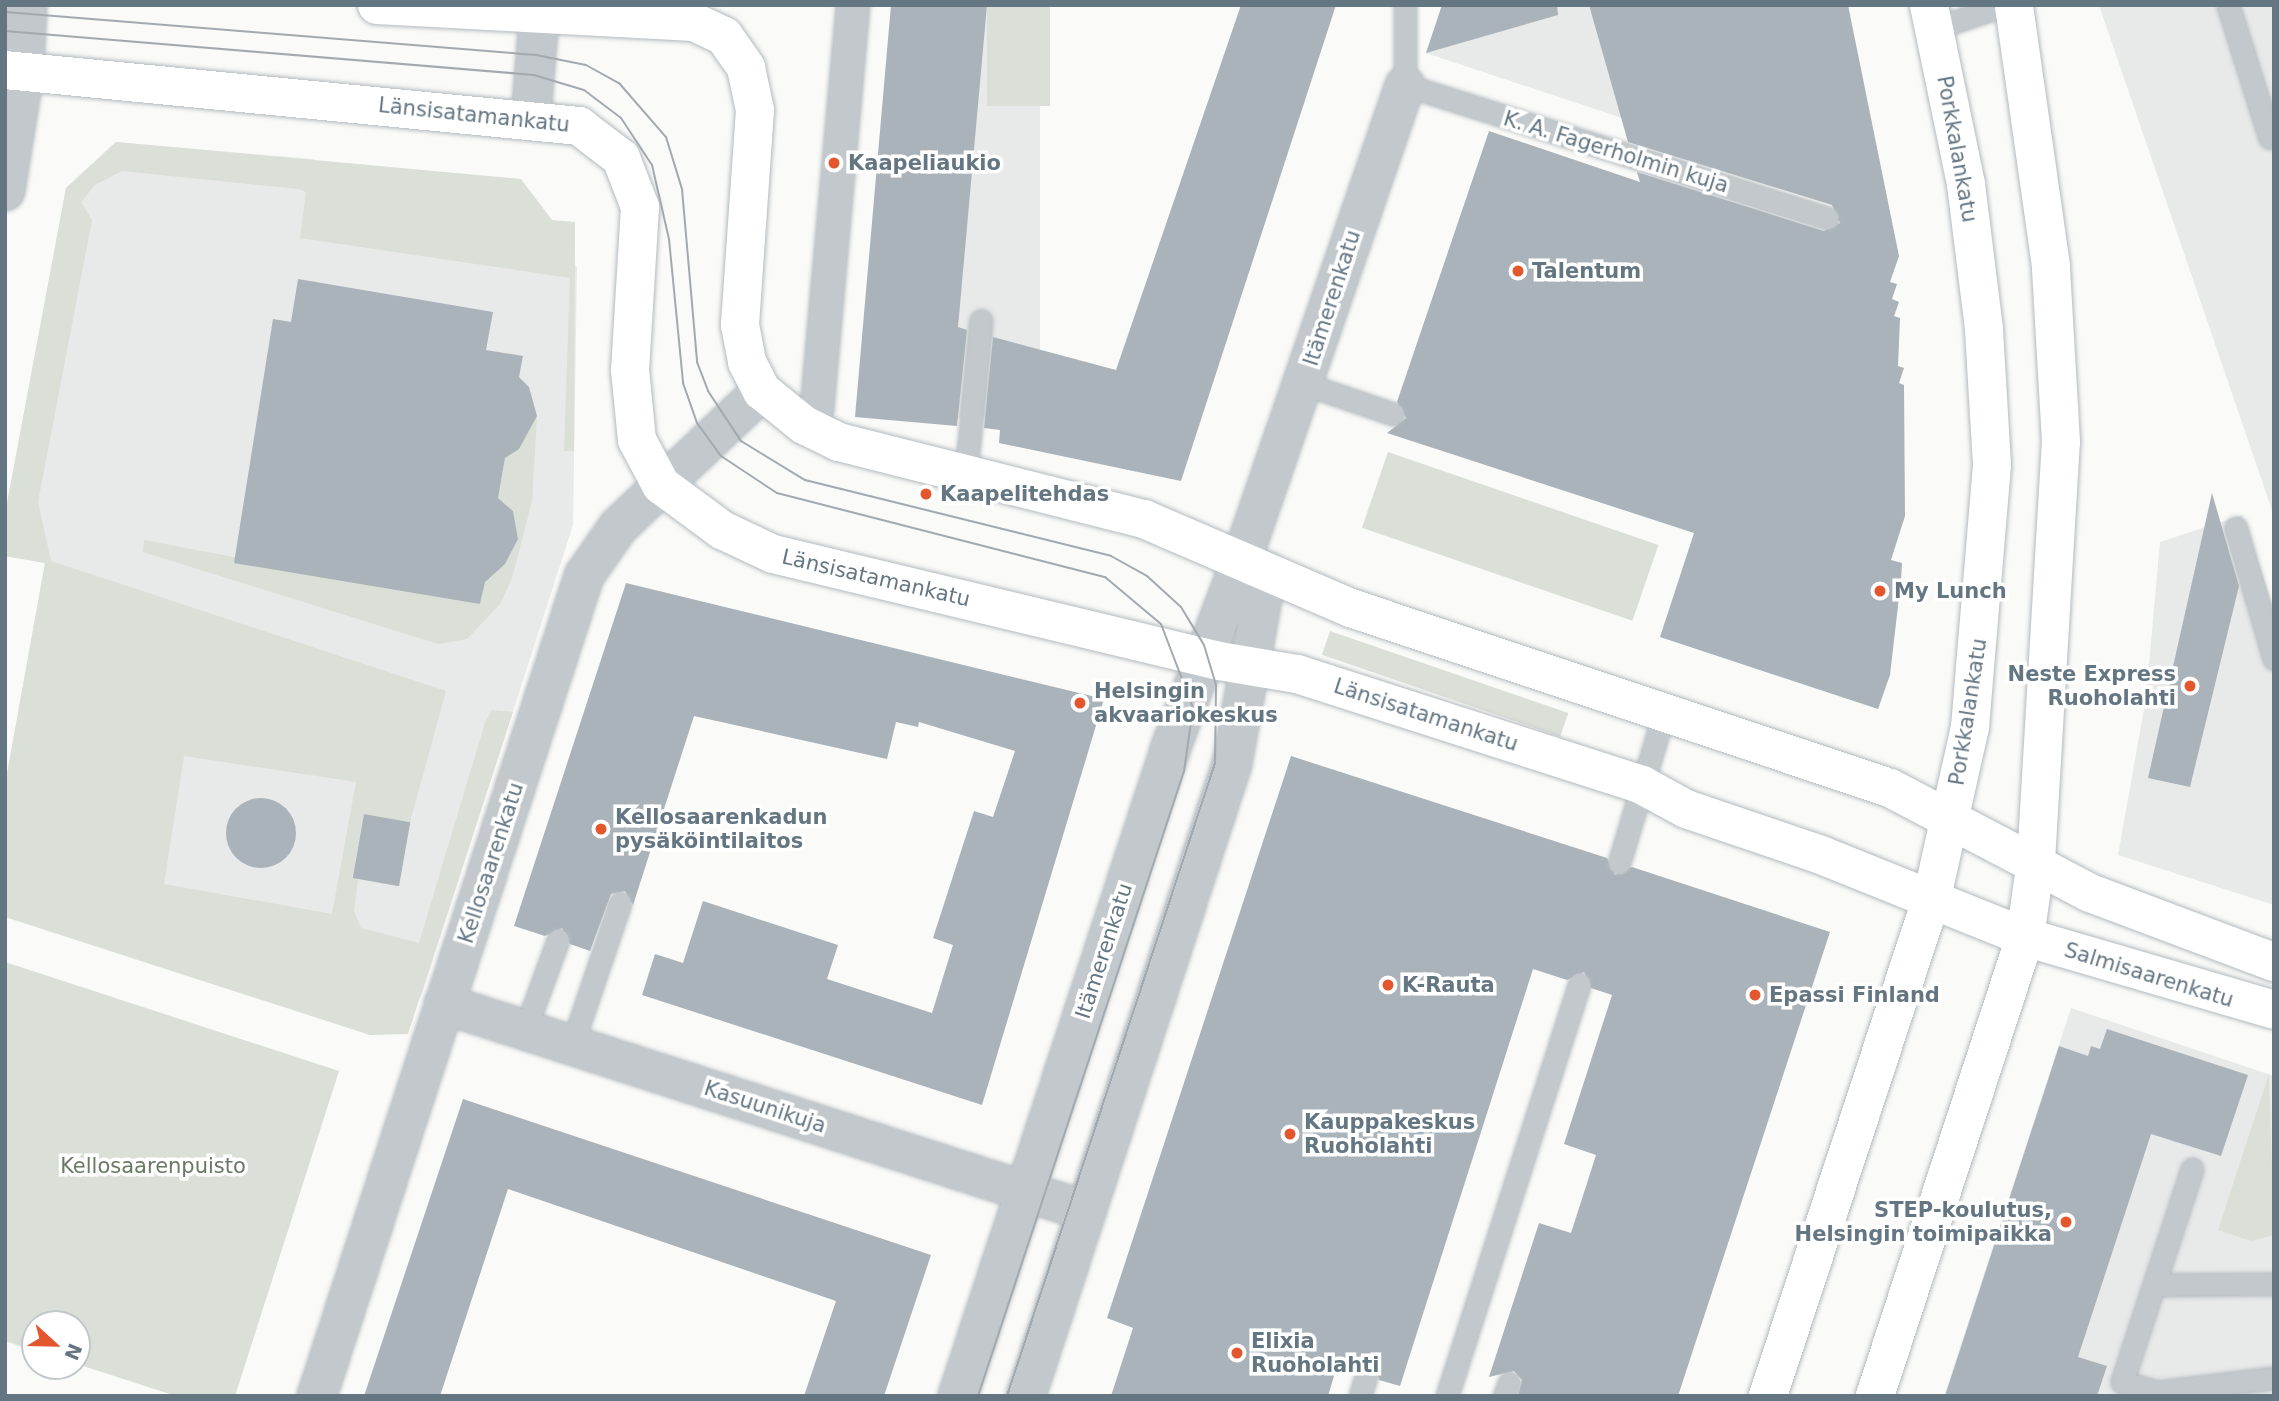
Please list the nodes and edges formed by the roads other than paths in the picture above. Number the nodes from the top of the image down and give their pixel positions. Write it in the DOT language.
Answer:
graph roads {
  1 [pos="27,5"];
  2 [pos="377,5"];
  3 [pos="853,5"];
  4 [pos="1405,5"];
  5 [pos="2006,5"];
  6 [pos="2014,5"];
  7 [pos="2228,5"];
  8 [pos="540,9"];
  9 [pos="1932,17"];
  10 [pos="15,71"];
  11 [pos="1405,85"];
  12 [pos="531,117"];
  13 [pos="2270,138"];
  14 [pos="5,191"];
  15 [pos="1828,218"];
  16 [pos="981,321"];
  17 [pos="1305,384"];
  18 [pos="762,391"];
  19 [pos="817,409"];
  20 [pos="1393,414"];
  21 [pos="966,473"];
  22 [pos="661,485"];
  23 [pos="2236,528"];
  24 [pos="1255,565"];
  25 [pos="1203,657"];
  26 [pos="2274,659"];
  27 [pos="1252,667"];
  28 [pos="1663,716"];
  29 [pos="1642,785"];
  30 [pos="1951,820"];
  31 [pos="2036,861"];
  32 [pos="1619,863"];
  33 [pos="1932,897"];
  34 [pos="620,902"];
  35 [pos="2025,937"];
  36 [pos="558,940"];
  37 [pos="2274,962"];
  38 [pos="1578,984"];
  39 [pos="444,1004"];
  40 [pos="2274,1010"];
  41 [pos="525,1030"];
  42 [pos="572,1045"];
  43 [pos="2192,1169"];
  44 [pos="1025,1191"];
  45 [pos="1080,1229"];
  46 [pos="2274,1284"];
  47 [pos="2155,1285"];
  48 [pos="2274,1378"];
  49 [pos="317,1396"];
  50 [pos="958,1396"];
  51 [pos="1027,1396"];
  52 [pos="1447,1396"];
  53 [pos="1768,1396"];
  54 [pos="1875,1396"];
  1 -- 10 [label="street"];
  2 -- 8 [label="main road"];
  3 -- 19 [label="street"];
  4 -- 11 [label="lane"];
  5 -- 9 [label="lane"];
  6 -- 31 [label="main road"];
  7 -- 13 [label="lane"];
  8 -- 12 [label="street"];
  8 -- 18 [label="main road"];
  9 -- 30 [label="main road, Porkkalankatu"];
  10 -- 12 [label="main road, Länsisatamankatu"];
  10 -- 14 [label="street"];
  11 -- 15 [label="lane, K. A. Fagerholmin kuja"];
  11 -- 17 [label="street, Itämerenkatu"];
  12 -- 22 [label="main road, Länsisatamankatu"];
  16 -- 21 [label="lane"];
  17 -- 20 [label="lane"];
  17 -- 24 [label="street, Itämerenkatu"];
  18 -- 21 [label="main road"];
  18 -- 22 [label="street, Kellosaarenkatu"];
  21 -- 24 [label="main road"];
  22 -- 25 [label="main road, Länsisatamankatu"];
  22 -- 39 [label="street, Kellosaarenkatu"];
  23 -- 26 [label="lane"];
  24 -- 25 [label="street, Itämerenkatu"];
  24 -- 27 [label="street, Itämerenkatu"];
  24 -- 28 [label="main road"];
  25 -- 27 [label="main road, Länsisatamankatu"];
  25 -- 44 [label="street, Itämerenkatu"];
  27 -- 29 [label="main road, Länsisatamankatu"];
  27 -- 45 [label="street, Itämerenkatu"];
  28 -- 29 [label="lane"];
  28 -- 30 [label="main road"];
  29 -- 32 [label="lane"];
  29 -- 33 [label="main road, Länsisatamankatu"];
  30 -- 31 [label="main road"];
  30 -- 33 [label="main road, Porkkalankatu"];
  31 -- 35 [label="main road"];
  31 -- 37 [label="main road"];
  33 -- 35 [label="main road, Länsisatamankatu"];
  33 -- 53 [label="main road, Porkkalankatu"];
  34 -- 42 [label="lane"];
  35 -- 40 [label="main road, Salmisaarenkatu"];
  35 -- 54 [label="main road"];
  36 -- 41 [label="lane"];
  38 -- 52 [label="lane"];
  39 -- 41 [label="street, Kasuunikuja"];
  39 -- 49 [label="street, Kellosaarenkatu"];
  41 -- 42 [label="street, Kasuunikuja"];
  42 -- 44 [label="street, Kasuunikuja"];
  43 -- 47 [label="lane"];
  44 -- 45 [label="street, Kasuunikuja"];
  44 -- 50 [label="street, Itämerenkatu"];
  45 -- 51 [label="street, Itämerenkatu"];
  46 -- 47 [label="lane"];
  47 -- 48 [label="lane"];
}
